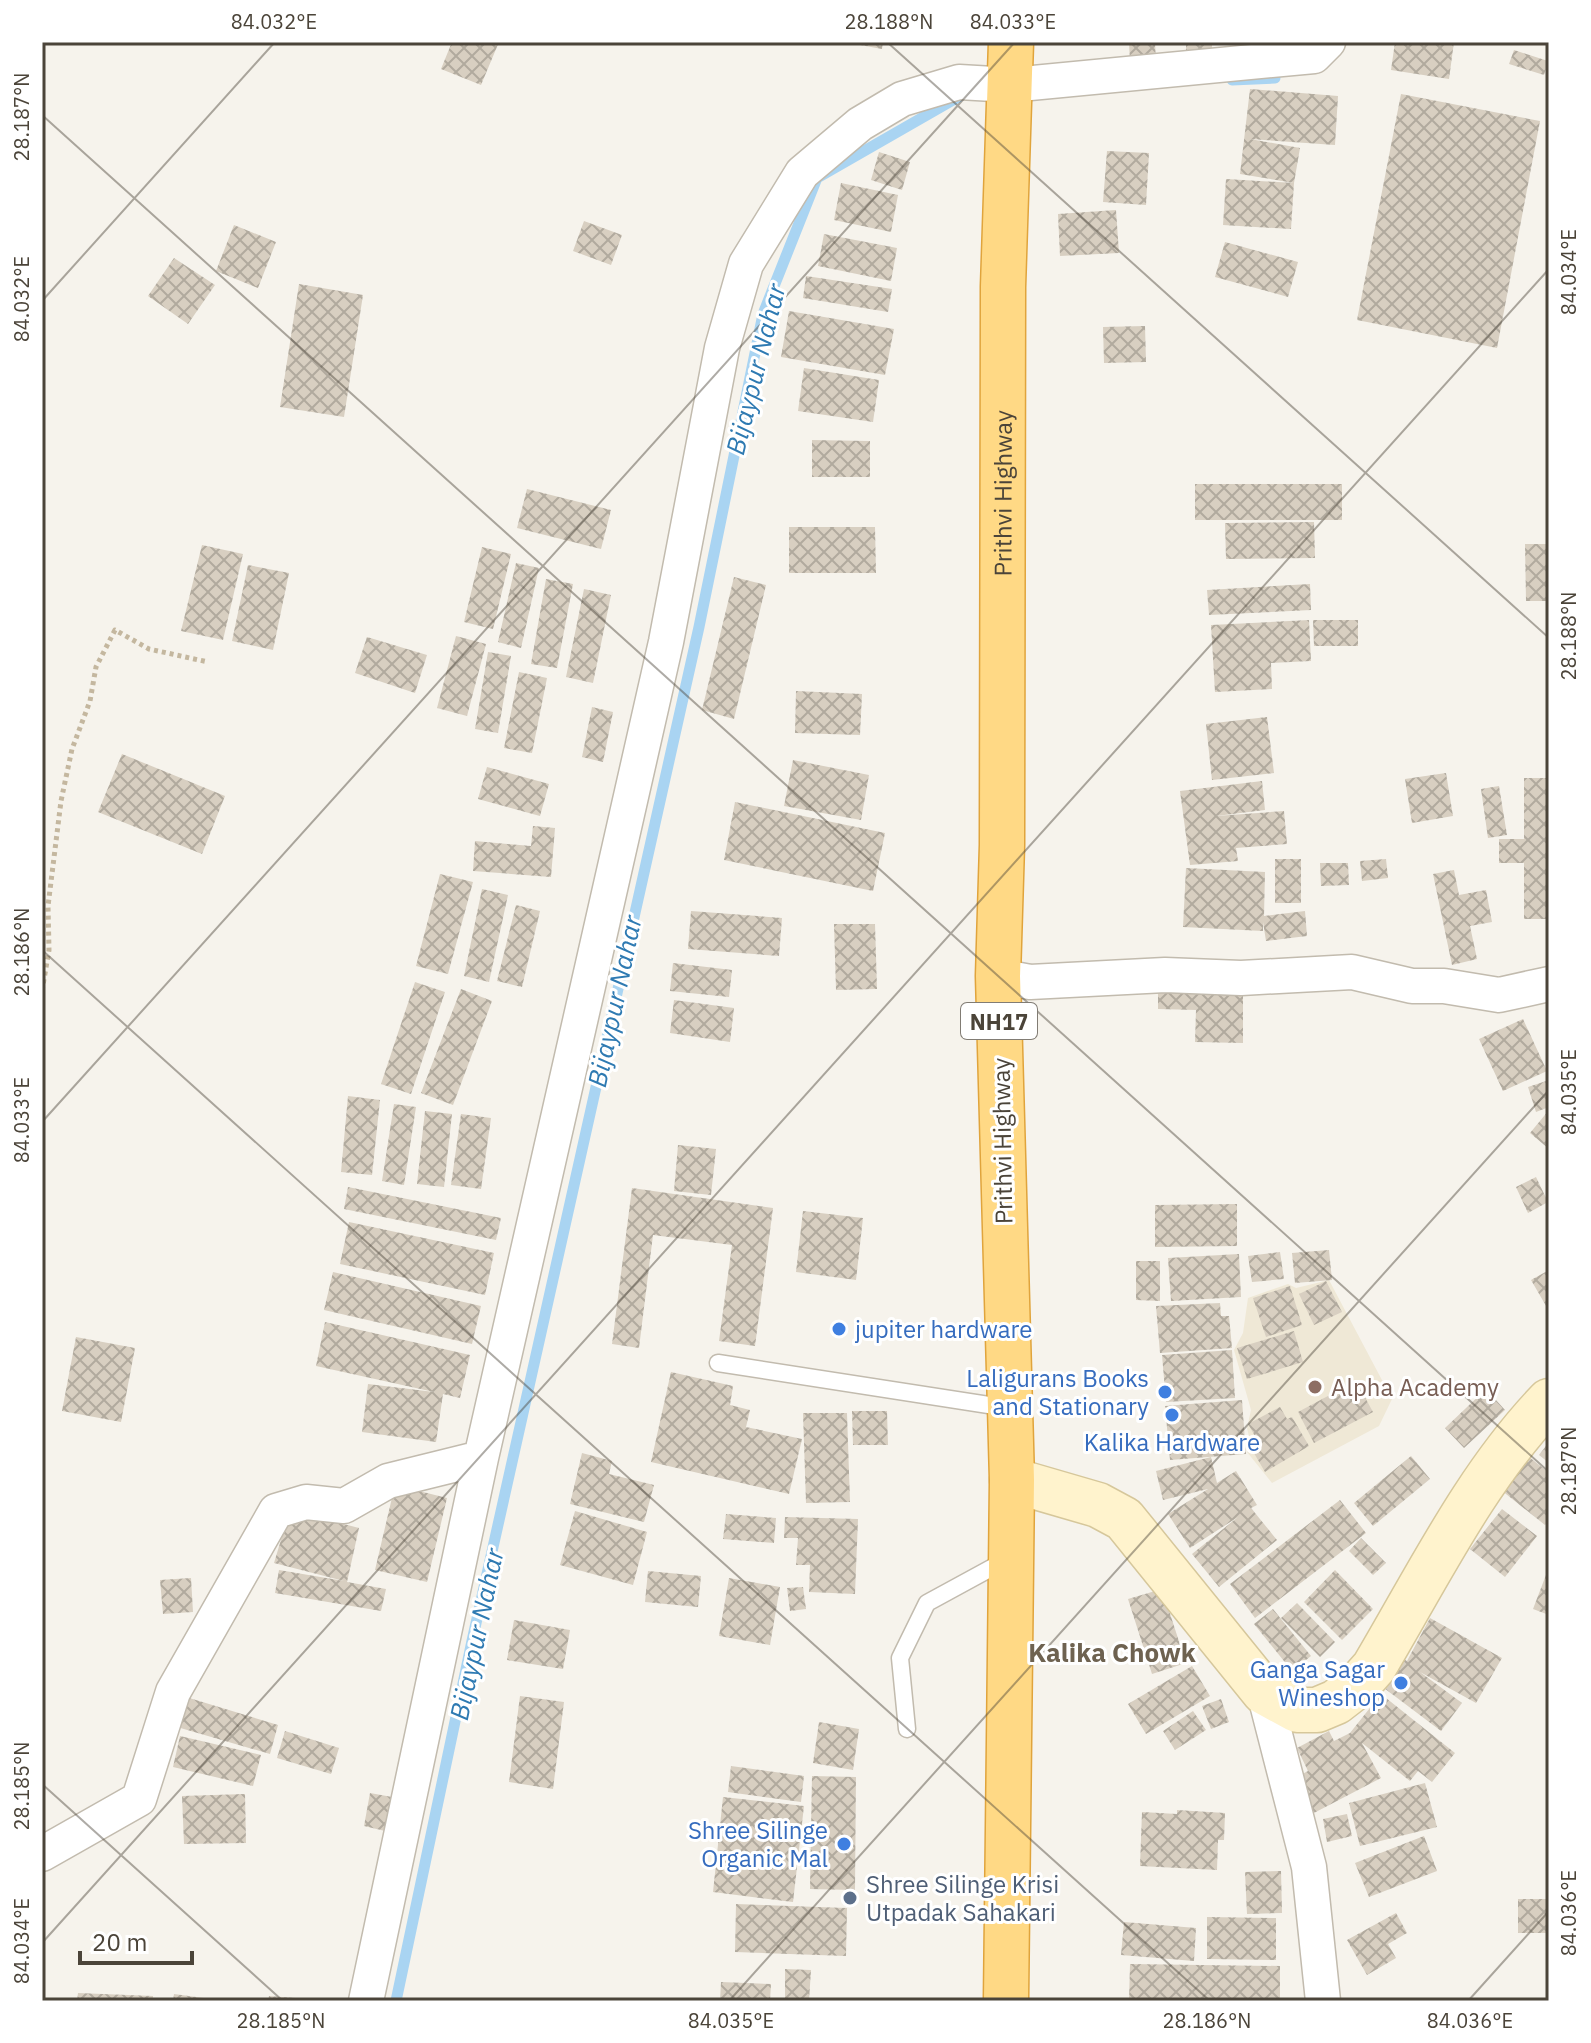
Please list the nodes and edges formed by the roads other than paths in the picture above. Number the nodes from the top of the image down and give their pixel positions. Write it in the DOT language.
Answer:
graph roads {
  1 [pos="1011,42"];
  2 [pos="1328,42"];
  3 [pos="1011,85"];
  4 [pos="998,976"];
  5 [pos="1549,984"];
  6 [pos="718,1363"];
  7 [pos="1549,1401"];
  8 [pos="1009,1409"];
  9 [pos="481,1458"];
  10 [pos="1012,1480"];
  11 [pos="1011,1558"];
  12 [pos="1264,1692"];
  13 [pos="907,1729"];
  14 [pos="42,1854"];
  15 [pos="366,2001"];
  16 [pos="1006,2001"];
  17 [pos="1323,2001"];
  1 -- 3 [label="highway, Prithvi Highway / NH17"];
  2 -- 3 [label="street"];
  3 -- 4 [label="highway, Prithvi Highway / NH17"];
  3 -- 9 [label="street"];
  4 -- 5 [label="street"];
  4 -- 8 [label="highway, Prithvi Highway / NH17"];
  6 -- 8 [label="lane"];
  7 -- 12 [label="main road"];
  8 -- 10 [label="highway, Prithvi Highway / NH17"];
  9 -- 14 [label="street"];
  9 -- 15 [label="street"];
  10 -- 11 [label="highway, Prithvi Highway / NH17"];
  10 -- 12 [label="main road"];
  11 -- 13 [label="lane"];
  11 -- 16 [label="highway, Prithvi Highway / NH17"];
  12 -- 17 [label="street"];
}
